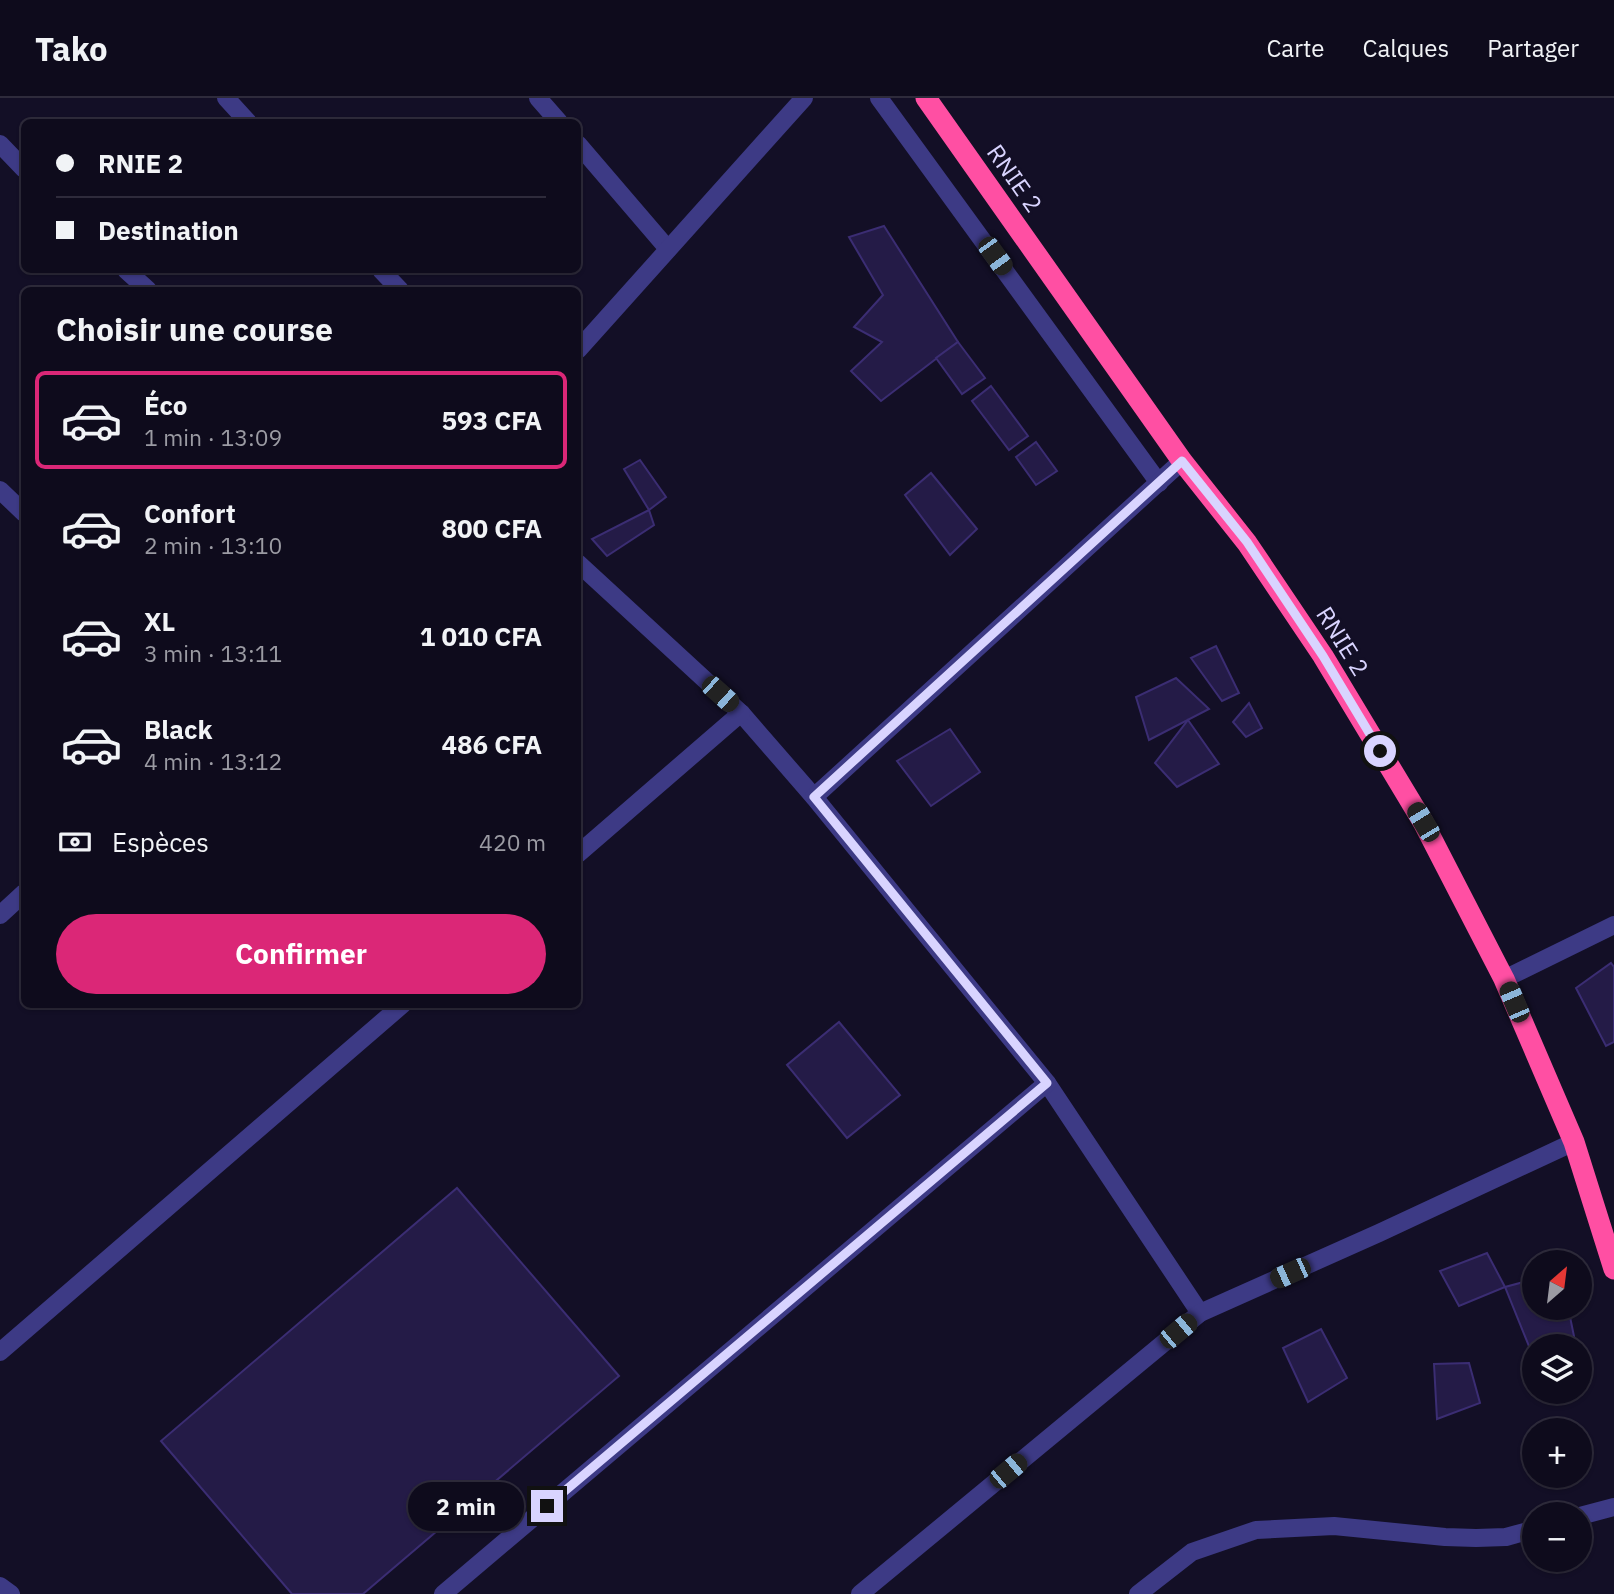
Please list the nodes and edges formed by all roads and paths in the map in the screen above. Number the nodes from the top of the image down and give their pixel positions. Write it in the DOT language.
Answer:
graph roads {
  1 [pos="226,98"];
  2 [pos="538,98"];
  3 [pos="804,98"];
  4 [pos="879,98"];
  5 [pos="926,98"];
  6 [pos="245,119"];
  7 [pos="556,119"];
  8 [pos="0,144"];
  9 [pos="581,148"];
  10 [pos="21,166"];
  11 [pos="668,249"];
  12 [pos="129,273"];
  13 [pos="384,273"];
  14 [pos="145,287"];
  15 [pos="397,287"];
  16 [pos="581,347"];
  17 [pos="1182,461"];
  18 [pos="1159,483"];
  19 [pos="0,490"];
  20 [pos="21,510"];
  21 [pos="581,566"];
  22 [pos="741,713"];
  23 [pos="814,797"];
  24 [pos="581,851"];
  25 [pos="21,896"];
  26 [pos="0,915"];
  27 [pos="1614,925"];
  28 [pos="1504,979"];
  29 [pos="398,1008"];
  30 [pos="1047,1083"];
  31 [pos="1574,1142"];
  32 [pos="1614,1269"];
  33 [pos="1200,1313"];
  34 [pos="0,1352"];
  35 [pos="1614,1507"];
  36 [pos="1592,1513"];
  37 [pos="1522,1533"];
  38 [pos="0,1586"];
  39 [pos="11,1594"];
  40 [pos="443,1594"];
  41 [pos="860,1594"];
  42 [pos="1138,1594"];
  1 -- 6 [label="street"];
  2 -- 7 [label="street"];
  3 -- 11 [label="street"];
  4 -- 18 [label="street"];
  5 -- 17 [label="highway, RNIE 2 / RNIE 2"];
  8 -- 10 [label="street"];
  9 -- 11 [label="street"];
  11 -- 16 [label="street"];
  12 -- 14 [label="street"];
  13 -- 15 [label="street"];
  17 -- 18 [label="street"];
  17 -- 28 [label="highway, RNIE 2 / RNIE 2"];
  18 -- 23 [label="street"];
  19 -- 20 [label="street"];
  21 -- 22 [label="street"];
  22 -- 23 [label="street"];
  22 -- 24 [label="street"];
  23 -- 30 [label="street"];
  25 -- 26 [label="street"];
  27 -- 28 [label="street"];
  28 -- 31 [label="highway, RNIE 2 / RNIE 2"];
  29 -- 34 [label="street"];
  30 -- 33 [label="street"];
  30 -- 40 [label="street"];
  31 -- 32 [label="highway, RNIE 2 / RNIE 2"];
  31 -- 33 [label="street"];
  33 -- 41 [label="street"];
  35 -- 36 [label="street"];
  37 -- 42 [label="street"];
  38 -- 39 [label="street"];
}
